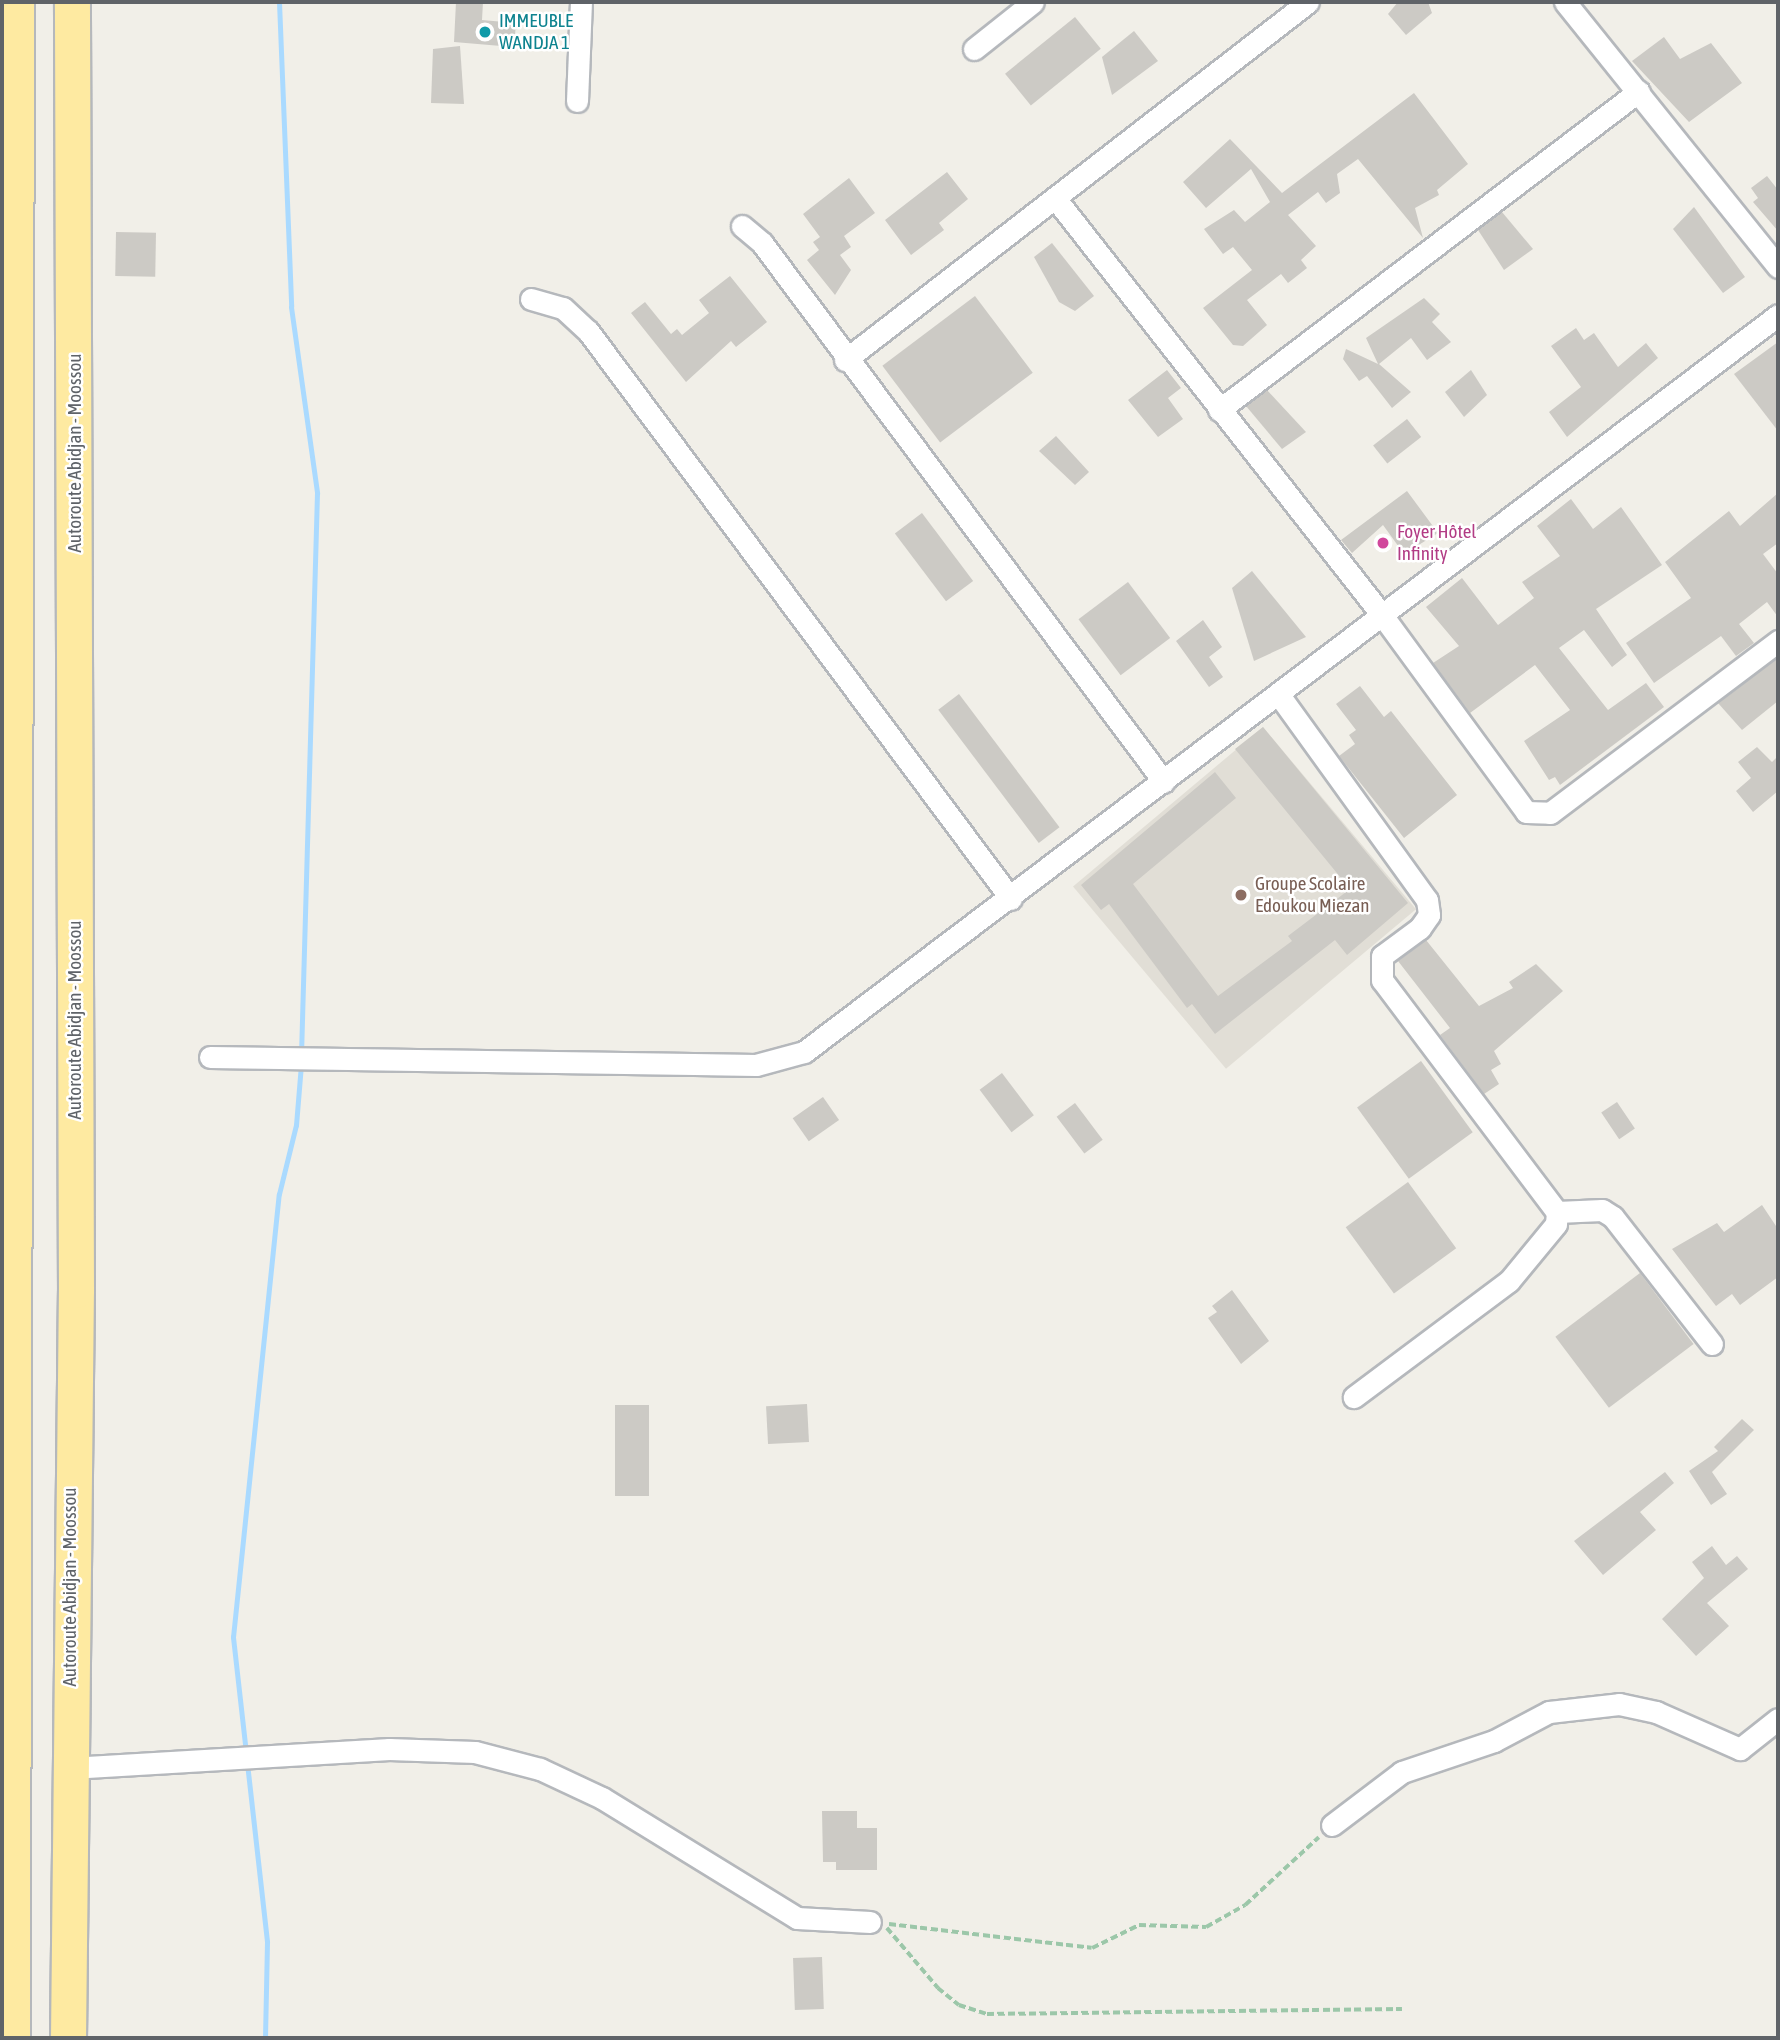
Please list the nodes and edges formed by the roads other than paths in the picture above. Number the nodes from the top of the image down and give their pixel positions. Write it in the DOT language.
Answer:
graph roads {
  1 [pos="16,2"];
  2 [pos="72,2"];
  3 [pos="581,2"];
  4 [pos="1033,2"];
  5 [pos="1308,2"];
  6 [pos="1565,2"];
  7 [pos="974,49"];
  8 [pos="1639,92"];
  9 [pos="577,101"];
  10 [pos="10,163"];
  11 [pos="1055,198"];
  12 [pos="741,226"];
  13 [pos="1778,267"];
  14 [pos="531,299"];
  15 [pos="1778,315"];
  16 [pos="845,360"];
  17 [pos="1219,410"];
  18 [pos="1382,615"];
  19 [pos="1778,642"];
  20 [pos="1279,695"];
  21 [pos="1164,782"];
  22 [pos="1011,900"];
  23 [pos="210,1057"];
  24 [pos="1557,1212"];
  25 [pos="1713,1344"];
  26 [pos="1354,1397"];
  27 [pos="1778,1719"];
  28 [pos="70,1768"];
  29 [pos="1332,1825"];
  30 [pos="870,1922"];
  31 [pos="12,2038"];
  32 [pos="68,2038"];
  1 -- 10 [label="highway"];
  2 -- 28 [label="highway, Autoroute Abidjan - Moossou"];
  3 -- 9 [label="street"];
  4 -- 7 [label="street"];
  5 -- 11 [label="street"];
  6 -- 8 [label="street"];
  8 -- 13 [label="street"];
  8 -- 17 [label="street"];
  10 -- 31 [label="highway"];
  11 -- 16 [label="street"];
  11 -- 17 [label="street"];
  12 -- 16 [label="street"];
  14 -- 22 [label="street"];
  15 -- 18 [label="street"];
  16 -- 21 [label="street"];
  17 -- 18 [label="street"];
  18 -- 19 [label="street"];
  18 -- 20 [label="street"];
  20 -- 21 [label="street"];
  20 -- 24 [label="street"];
  21 -- 22 [label="street"];
  22 -- 23 [label="street"];
  24 -- 25 [label="street"];
  24 -- 26 [label="street"];
  27 -- 29 [label="street"];
  28 -- 30 [label="street"];
  28 -- 32 [label="highway, Autoroute Abidjan - Moossou"];
}
